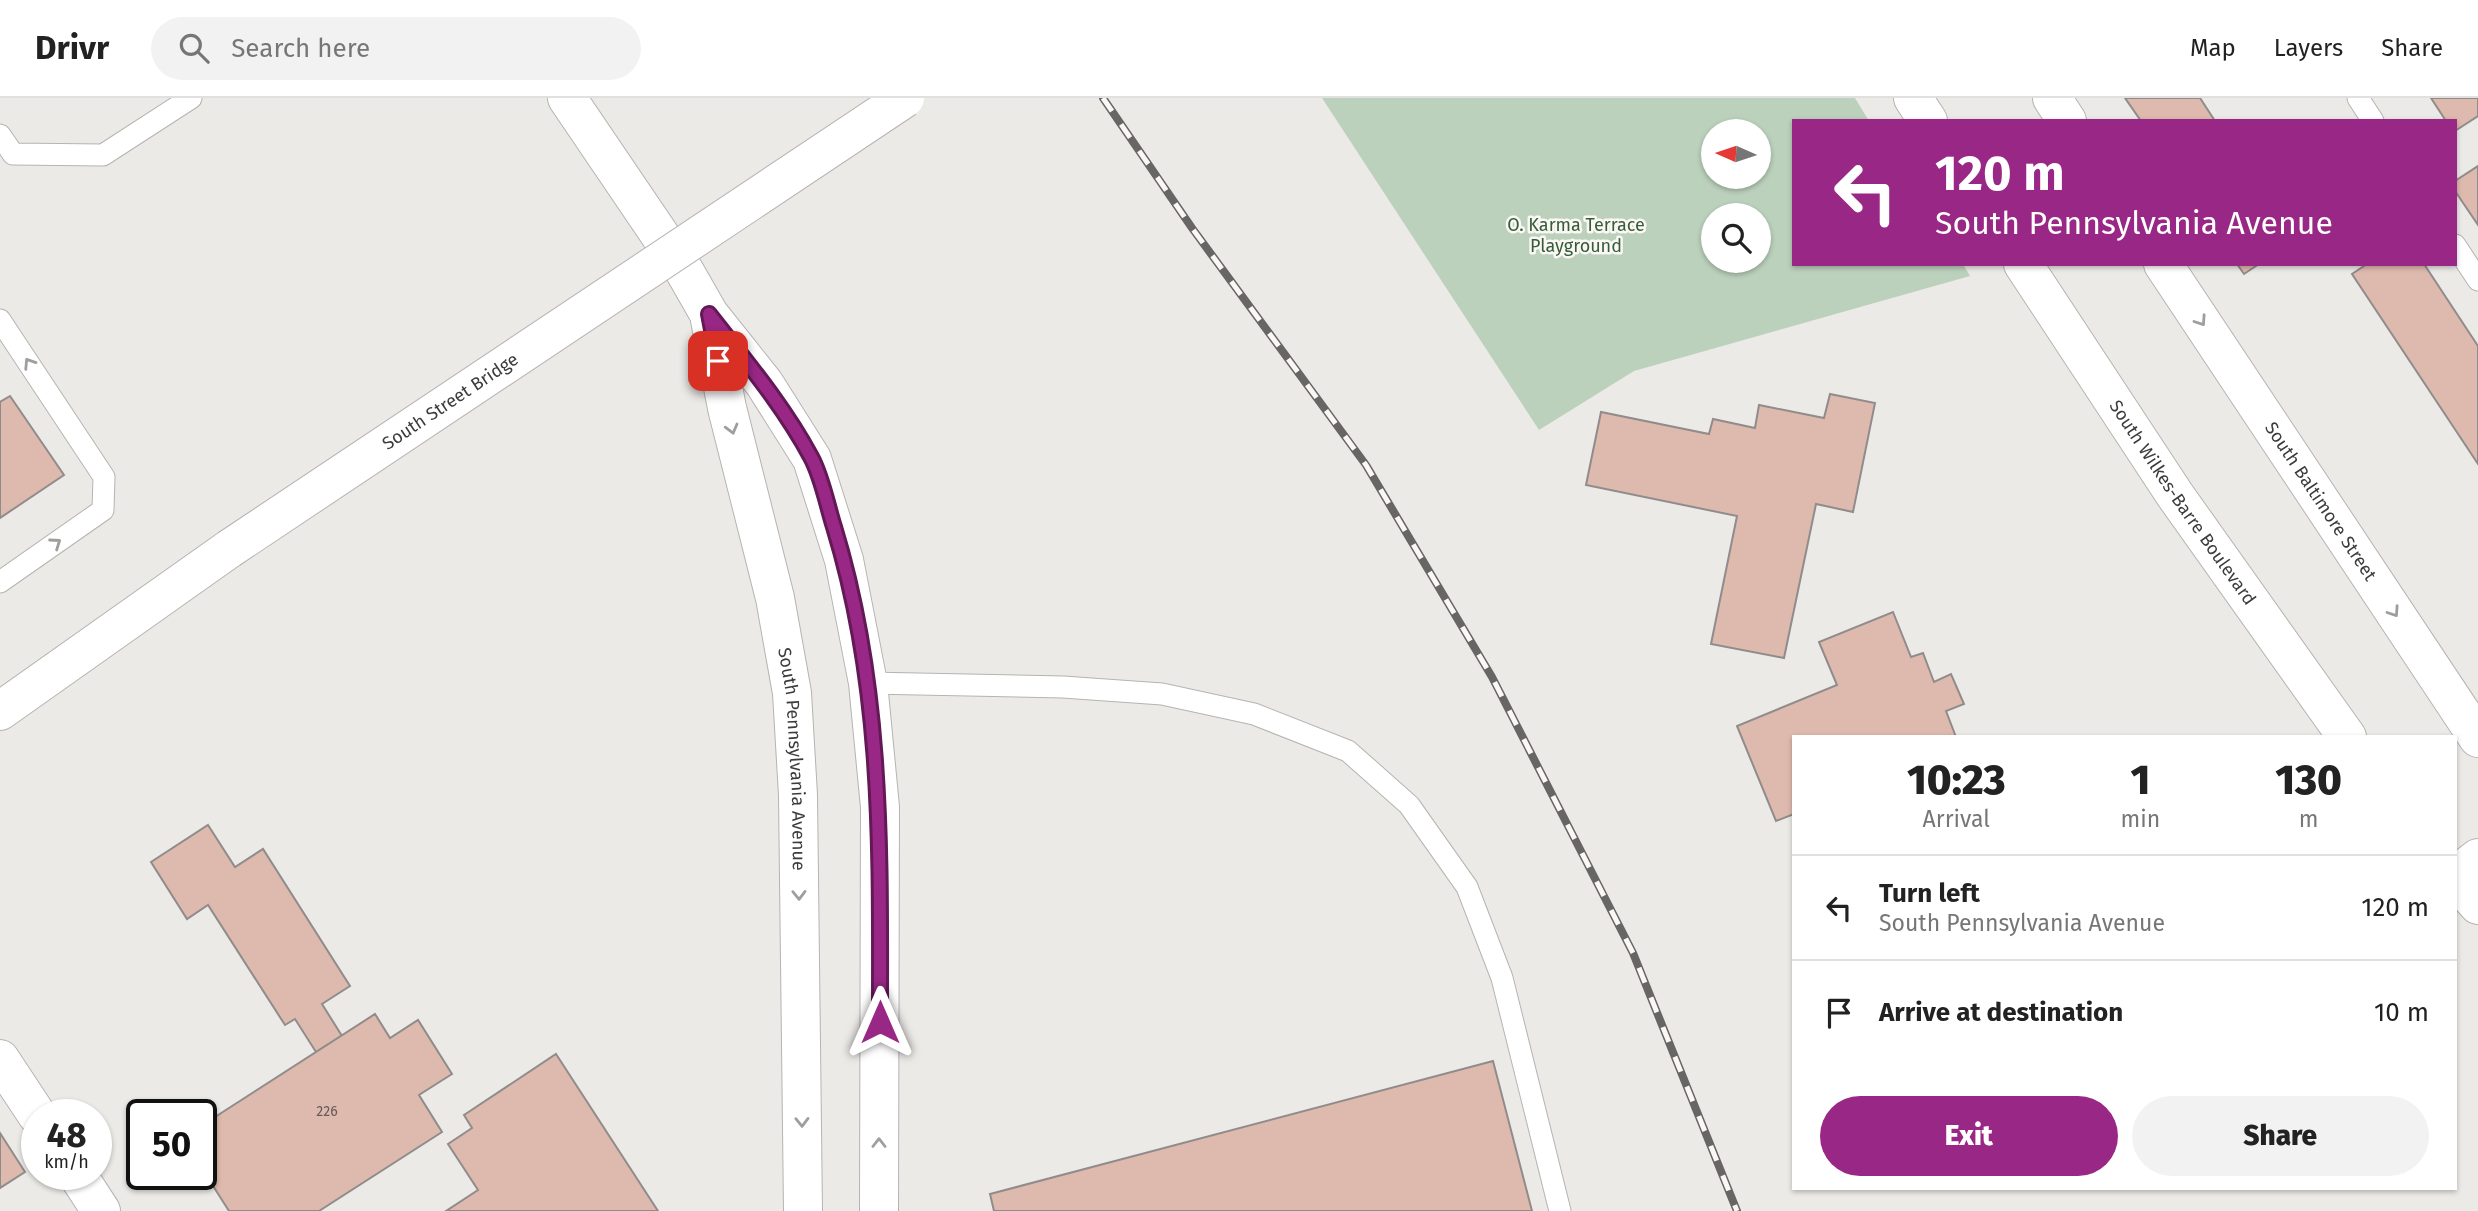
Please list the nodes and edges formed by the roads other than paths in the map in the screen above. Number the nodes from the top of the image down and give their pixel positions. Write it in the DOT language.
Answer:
graph roads {
  1 [pos="191,98"];
  2 [pos="567,98"];
  3 [pos="905,98"];
  4 [pos="1913,98"];
  5 [pos="2052,98"];
  6 [pos="2358,98"];
  7 [pos="1927,119"];
  8 [pos="2066,119"];
  9 [pos="2372,119"];
  10 [pos="0,135"];
  11 [pos="2457,248"];
  12 [pos="2024,266"];
  13 [pos="2164,266"];
  14 [pos="2478,280"];
  15 [pos="709,314"];
  16 [pos="0,320"];
  17 [pos="0,582"];
  18 [pos="868,683"];
  19 [pos="0,711"];
  20 [pos="2346,735"];
  21 [pos="2478,738"];
  22 [pos="2478,858"];
  23 [pos="2457,876"];
  24 [pos="2457,880"];
  25 [pos="2478,905"];
  26 [pos="0,1059"];
  27 [pos="26,1099"];
  28 [pos="88,1190"];
  29 [pos="102,1211"];
  30 [pos="803,1211"];
  31 [pos="879,1211"];
  32 [pos="1560,1211"];
  1 -- 10 [label="lane"];
  2 -- 15 [label="main road, South Pennsylvania Avenue"];
  3 -- 19 [label="main road, South Street Bridge, bridge"];
  4 -- 7 [label="main road"];
  5 -- 8 [label="main road"];
  6 -- 9 [label="lane"];
  11 -- 14 [label="lane"];
  12 -- 20 [label="main road, South Wilkes-Barre Boulevard"];
  13 -- 21 [label="main road, South Baltimore Street, one-way"];
  15 -- 18 [label="main road, South Pennsylvania Avenue"];
  15 -- 30 [label="main road, South Pennsylvania Avenue, one-way"];
  17 -- 16 [label="lane, one-way"];
  31 -- 18 [label="main road, South Pennsylvania Avenue, one-way"];
  18 -- 32 [label="lane"];
  22 -- 23 [label="main road"];
  24 -- 25 [label="main road"];
  26 -- 27 [label="main road"];
  28 -- 29 [label="main road"];
}
